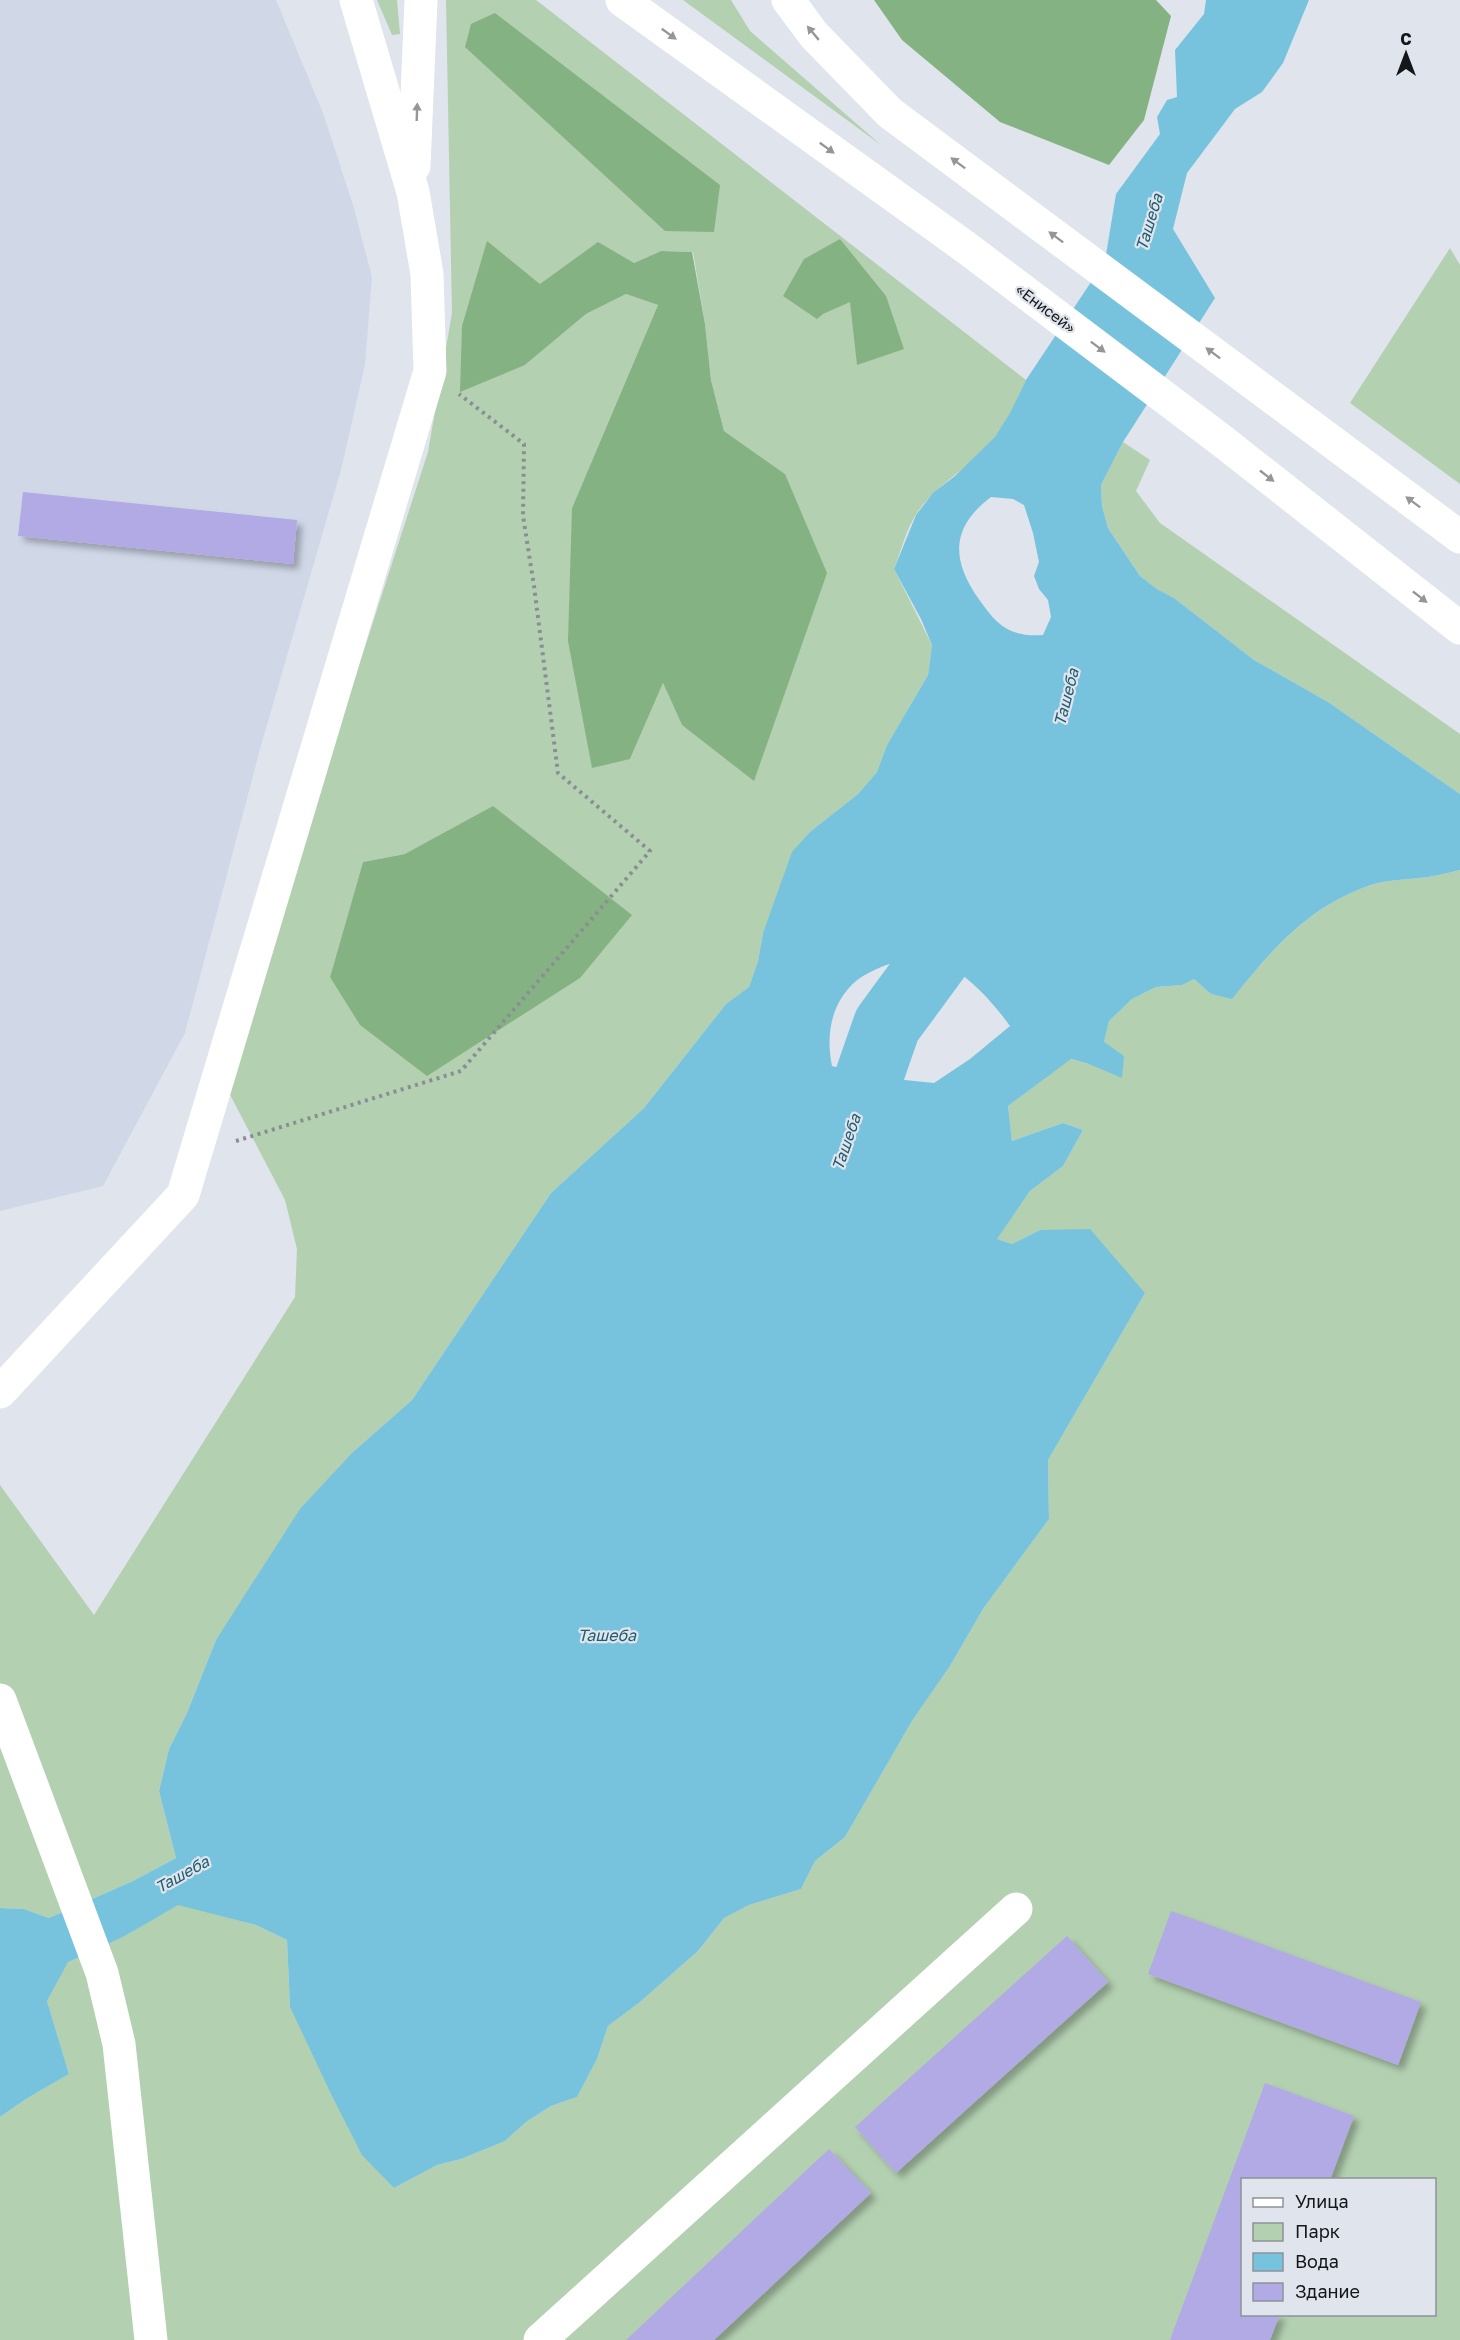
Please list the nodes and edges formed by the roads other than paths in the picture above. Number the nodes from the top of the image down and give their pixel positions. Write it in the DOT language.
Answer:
graph roads {
  1 [pos="334,0"];
  2 [pos="356,0"];
  3 [pos="421,0"];
  4 [pos="622,0"];
  5 [pos="788,0"];
  6 [pos="413,192"];
  7 [pos="1460,537"];
  8 [pos="1460,628"];
  9 [pos="0,1392"];
  10 [pos="0,1700"];
  11 [pos="1016,1910"];
  12 [pos="119,2044"];
  13 [pos="151,2340"];
  14 [pos="170,2340"];
  15 [pos="540,2340"];
  1 -- 6 [label="main road"];
  2 -- 6 [label="main road"];
  6 -- 3 [label="main road, one-way"];
  4 -- 8 [label="main road, «Енисей», one-way"];
  7 -- 5 [label="main road, one-way"];
  6 -- 9 [label="main road"];
  10 -- 12 [label="main road"];
  11 -- 15 [label="main road"];
  12 -- 13 [label="main road"];
  12 -- 14 [label="main road"];
}
